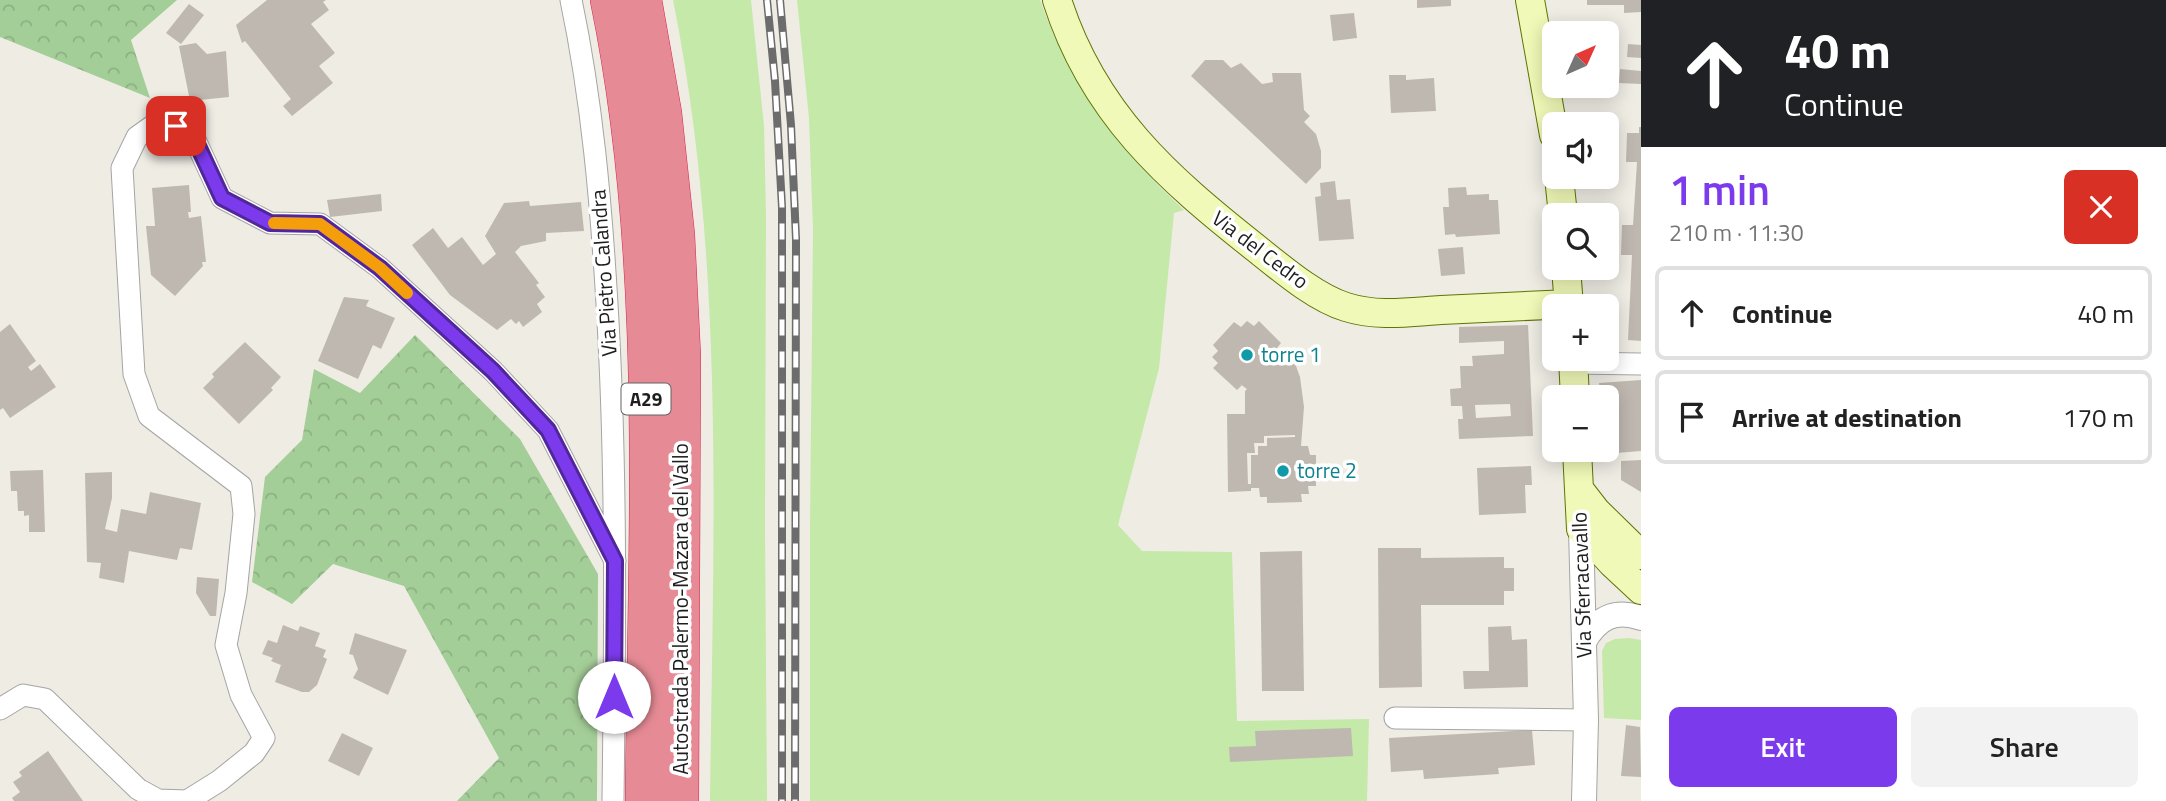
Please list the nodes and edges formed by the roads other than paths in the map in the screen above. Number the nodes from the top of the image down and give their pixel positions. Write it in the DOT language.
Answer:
graph roads {
  1 [pos="571,0"];
  2 [pos="609,0"];
  3 [pos="643,0"];
  4 [pos="1057,0"];
  5 [pos="1530,0"];
  6 [pos="1550,112"];
  7 [pos="1542,306"];
  8 [pos="1619,363"];
  9 [pos="1641,364"];
  10 [pos="1578,462"];
  11 [pos="1579,489"];
  12 [pos="1581,529"];
  13 [pos="1641,555"];
  14 [pos="615,561"];
  15 [pos="1641,590"];
  16 [pos="1641,618"];
  17 [pos="1584,642"];
  18 [pos="0,709"];
  19 [pos="1395,719"];
  20 [pos="1586,720"];
  21 [pos="681,794"];
  22 [pos="613,801"];
  23 [pos="644,801"];
  24 [pos="1584,801"];
  1 -- 14 [label="street, Via Pietro Calandra"];
  2 -- 23 [label="highway, Autostrada Palermo-Mazara del Vallo / A29"];
  3 -- 21 [label="highway, Autostrada Palermo-Mazara del Vallo / A29"];
  4 -- 7 [label="main road, Via del Cedro"];
  5 -- 6 [label="main road"];
  8 -- 9 [label="street"];
  10 -- 11 [label="main road, Via Sferracavallo"];
  11 -- 12 [label="main road, Via Sferracavallo"];
  11 -- 13 [label="main road"];
  12 -- 15 [label="main road"];
  12 -- 17 [label="street, Via Sferracavallo"];
  14 -- 18 [label="street"];
  14 -- 22 [label="street, Via Pietro Calandra"];
  16 -- 17 [label="street"];
  17 -- 20 [label="street, Via Sferracavallo"];
  19 -- 20 [label="street"];
  20 -- 24 [label="street, Via Sferracavallo"];
}
